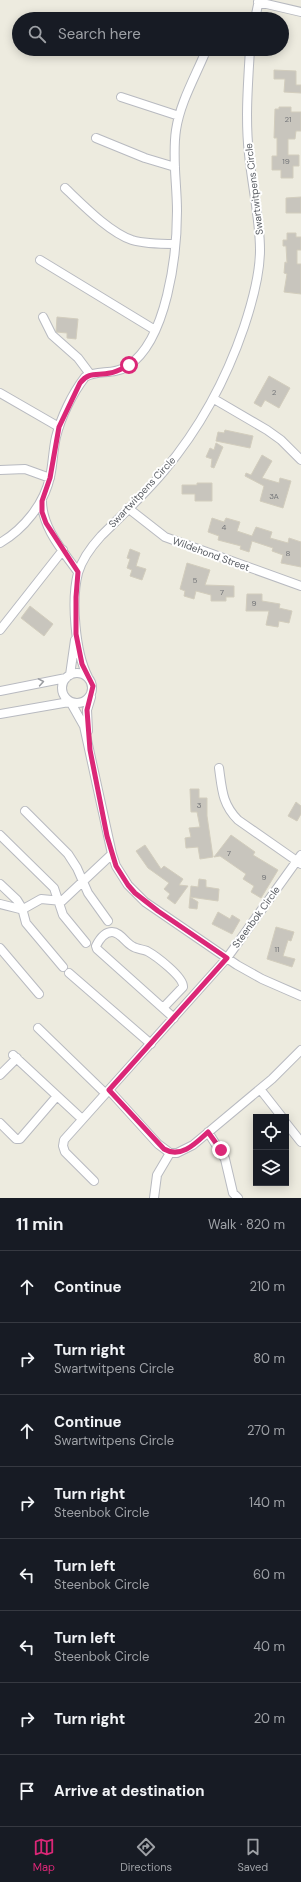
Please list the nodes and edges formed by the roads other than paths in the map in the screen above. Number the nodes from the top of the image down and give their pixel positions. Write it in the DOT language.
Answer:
graph roads {
  1 [pos="259,1"];
  2 [pos="257,12"];
  3 [pos="301,12"];
  4 [pos="204,56"];
  5 [pos="250,56"];
  6 [pos="121,97"];
  7 [pos="179,116"];
  8 [pos="96,138"];
  9 [pos="175,167"];
  10 [pos="65,188"];
  11 [pos="175,244"];
  12 [pos="40,260"];
  13 [pos="43,317"];
  14 [pos="155,330"];
  15 [pos="90,374"];
  16 [pos="0,393"];
  17 [pos="214,399"];
  18 [pos="59,427"];
  19 [pos="301,460"];
  20 [pos="0,470"];
  21 [pos="50,478"];
  22 [pos="42,501"];
  23 [pos="128,508"];
  24 [pos="0,543"];
  25 [pos="63,550"];
  26 [pos="78,572"];
  27 [pos="301,586"];
  28 [pos="0,630"];
  29 [pos="76,634"];
  30 [pos="68,676"];
  31 [pos="88,677"];
  32 [pos="0,690"];
  33 [pos="91,695"];
  34 [pos="70,702"];
  35 [pos="0,714"];
  36 [pos="90,750"];
  37 [pos="219,768"];
  38 [pos="25,811"];
  39 [pos="0,835"];
  40 [pos="112,854"];
  41 [pos="301,854"];
  42 [pos="298,863"];
  43 [pos="82,881"];
  44 [pos="0,884"];
  45 [pos="59,901"];
  46 [pos="0,904"];
  47 [pos="22,908"];
  48 [pos="108,921"];
  49 [pos="86,943"];
  50 [pos="0,948"];
  51 [pos="227,958"];
  52 [pos="39,994"];
  53 [pos="301,996"];
  54 [pos="163,1008"];
  55 [pos="174,1018"];
  56 [pos="38,1028"];
  57 [pos="151,1044"];
  58 [pos="301,1050"];
  59 [pos="0,1075"];
  60 [pos="260,1089"];
  61 [pos="107,1091"];
  62 [pos="57,1096"];
  63 [pos="280,1114"];
  64 [pos="82,1119"];
  65 [pos="0,1123"];
  66 [pos="289,1126"];
  67 [pos="208,1132"];
  68 [pos="301,1142"];
  69 [pos="170,1152"];
  70 [pos="94,1181"];
  71 [pos="154,1198"];
  72 [pos="238,1198"];
  1 -- 2 [label="street"];
  1 -- 3 [label="street"];
  4 -- 7 [label="street"];
  5 -- 17 [label="street, Swartwitpens Circle"];
  6 -- 7 [label="street"];
  7 -- 9 [label="street"];
  8 -- 9 [label="street"];
  9 -- 11 [label="street"];
  10 -- 11 [label="street"];
  11 -- 14 [label="street"];
  12 -- 14 [label="street"];
  13 -- 15 [label="street"];
  14 -- 15 [label="street"];
  15 -- 18 [label="street"];
  16 -- 18 [label="street"];
  17 -- 19 [label="street"];
  17 -- 23 [label="street, Swartwitpens Circle"];
  18 -- 21 [label="street"];
  20 -- 21 [label="street"];
  21 -- 22 [label="street"];
  22 -- 24 [label="street"];
  22 -- 25 [label="street"];
  23 -- 26 [label="street, Swartwitpens Circle"];
  23 -- 27 [label="street, Wildehond Street"];
  25 -- 26 [label="street"];
  25 -- 28 [label="street"];
  26 -- 29 [label="street, Swartwitpens Circle"];
  29 -- 30 [label="street, Swartwitpens Circle"];
  29 -- 31 [label="street, Swartwitpens Circle"];
  30 -- 31 [label="street"];
  32 -- 30 [label="street, one-way"];
  30 -- 34 [label="street"];
  31 -- 33 [label="street"];
  33 -- 34 [label="street"];
  33 -- 36 [label="street"];
  34 -- 35 [label="street"];
  34 -- 36 [label="street"];
  36 -- 40 [label="street"];
  37 -- 42 [label="street"];
  38 -- 43 [label="street"];
  39 -- 45 [label="street"];
  40 -- 43 [label="street"];
  40 -- 51 [label="street"];
  41 -- 42 [label="street, Steenbok Circle"];
  42 -- 51 [label="street, Steenbok Circle"];
  43 -- 45 [label="street"];
  43 -- 48 [label="street"];
  44 -- 47 [label="street"];
  45 -- 47 [label="street"];
  45 -- 49 [label="street"];
  46 -- 47 [label="street"];
  47 -- 57 [label="street"];
  50 -- 52 [label="street"];
  51 -- 53 [label="street"];
  51 -- 55 [label="street, Steenbok Circle"];
  54 -- 54 [label="street"];
  54 -- 55 [label="street"];
  55 -- 57 [label="street, Steenbok Circle"];
  56 -- 61 [label="street"];
  57 -- 61 [label="street, Steenbok Circle"];
  58 -- 60 [label="street"];
  59 -- 62 [label="street"];
  60 -- 63 [label="street"];
  60 -- 67 [label="street"];
  61 -- 64 [label="street, Steenbok Circle"];
  61 -- 69 [label="street"];
  62 -- 64 [label="street"];
  62 -- 65 [label="street"];
  64 -- 70 [label="street, Steenbok Circle"];
  66 -- 68 [label="street"];
  67 -- 69 [label="street"];
  67 -- 72 [label="street"];
  69 -- 71 [label="street"];
}
